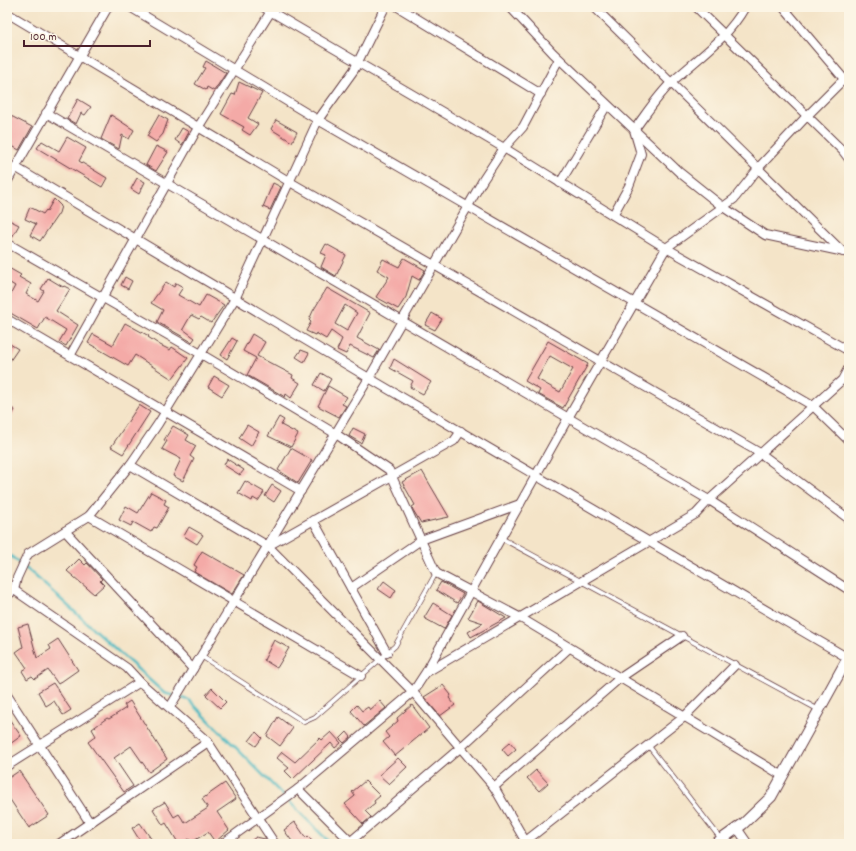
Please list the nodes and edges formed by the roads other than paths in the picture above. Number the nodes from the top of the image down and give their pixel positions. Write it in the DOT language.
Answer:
graph roads {
  1 [pos="108,7"];
  2 [pos="130,7"];
  3 [pos="263,7"];
  4 [pos="385,7"];
  5 [pos="398,7"];
  6 [pos="510,7"];
  7 [pos="594,7"];
  8 [pos="696,7"];
  9 [pos="745,7"];
  10 [pos="784,7"];
  11 [pos="847,7"];
  12 [pos="272,9"];
  13 [pos="849,10"];
  14 [pos="8,17"];
  15 [pos="725,36"];
  16 [pos="80,55"];
  17 [pos="559,60"];
  18 [pos="357,63"];
  19 [pos="235,70"];
  20 [pos="848,81"];
  21 [pos="671,83"];
  22 [pos="541,94"];
  23 [pos="608,105"];
  24 [pos="46,113"];
  25 [pos="806,117"];
  26 [pos="318,120"];
  27 [pos="199,126"];
  28 [pos="634,130"];
  29 [pos="504,148"];
  30 [pos="849,159"];
  31 [pos="16,167"];
  32 [pos="758,168"];
  33 [pos="7,182"];
  34 [pos="290,182"];
  35 [pos="560,183"];
  36 [pos="167,184"];
  37 [pos="468,207"];
  38 [pos="722,207"];
  39 [pos="613,215"];
  40 [pos="136,238"];
  41 [pos="264,240"];
  42 [pos="7,243"];
  43 [pos="666,248"];
  44 [pos="846,253"];
  45 [pos="434,264"];
  46 [pos="102,297"];
  47 [pos="236,297"];
  48 [pos="635,304"];
  49 [pos="7,320"];
  50 [pos="402,320"];
  51 [pos="849,351"];
  52 [pos="201,354"];
  53 [pos="70,356"];
  54 [pos="601,361"];
  55 [pos="849,367"];
  56 [pos="369,378"];
  57 [pos="812,406"];
  58 [pos="166,412"];
  59 [pos="568,418"];
  60 [pos="461,431"];
  61 [pos="336,434"];
  62 [pos="849,441"];
  63 [pos="760,453"];
  64 [pos="130,464"];
  65 [pos="537,475"];
  66 [pos="391,476"];
  67 [pos="301,491"];
  68 [pos="708,500"];
  69 [pos="520,504"];
  70 [pos="89,516"];
  71 [pos="849,519"];
  72 [pos="313,520"];
  73 [pos="66,531"];
  74 [pos="501,538"];
  75 [pos="421,540"];
  76 [pos="650,541"];
  77 [pos="268,546"];
  78 [pos="436,573"];
  79 [pos="582,581"];
  80 [pos="351,588"];
  81 [pos="14,590"];
  82 [pos="849,590"];
  83 [pos="472,592"];
  84 [pos="7,596"];
  85 [pos="234,601"];
  86 [pos="519,617"];
  87 [pos="682,636"];
  88 [pos="569,648"];
  89 [pos="387,653"];
  90 [pos="201,656"];
  91 [pos="848,657"];
  92 [pos="380,659"];
  93 [pos="735,665"];
  94 [pos="193,669"];
  95 [pos="426,672"];
  96 [pos="361,676"];
  97 [pos="620,678"];
  98 [pos="140,682"];
  99 [pos="413,692"];
  100 [pos="7,695"];
  101 [pos="10,707"];
  102 [pos="170,707"];
  103 [pos="819,710"];
  104 [pos="684,717"];
  105 [pos="208,742"];
  106 [pos="39,745"];
  107 [pos="648,745"];
  108 [pos="460,748"];
  109 [pos="7,766"];
  110 [pos="783,776"];
  111 [pos="494,787"];
  112 [pos="298,789"];
  113 [pos="258,819"];
  114 [pos="90,823"];
  115 [pos="737,828"];
  116 [pos="352,842"];
  117 [pos="718,842"];
  118 [pos="524,843"];
  119 [pos="59,844"];
  120 [pos="222,844"];
  121 [pos="275,844"];
  122 [pos="748,844"];
  1 -- 16 [label="street"];
  2 -- 19 [label="street"];
  3 -- 12 [label="street"];
  4 -- 18 [label="street"];
  5 -- 22 [label="street"];
  6 -- 17 [label="street"];
  7 -- 21 [label="street"];
  8 -- 15 [label="street"];
  9 -- 15 [label="street"];
  10 -- 20 [label="street"];
  11 -- 13 [label="street"];
  12 -- 18 [label="street"];
  12 -- 19 [label="street"];
  14 -- 16 [label="street"];
  15 -- 21 [label="street"];
  15 -- 25 [label="street"];
  16 -- 24 [label="street"];
  16 -- 27 [label="street"];
  17 -- 22 [label="street"];
  17 -- 23 [label="street"];
  18 -- 26 [label="street"];
  18 -- 29 [label="street"];
  19 -- 26 [label="street"];
  19 -- 27 [label="street"];
  20 -- 25 [label="street"];
  21 -- 28 [label="street"];
  21 -- 32 [label="street"];
  22 -- 29 [label="street"];
  23 -- 28 [label="street"];
  23 -- 35 [label="street"];
  24 -- 31 [label="street"];
  24 -- 36 [label="street"];
  25 -- 30 [label="street"];
  25 -- 32 [label="street"];
  26 -- 34 [label="street"];
  26 -- 37 [label="street"];
  27 -- 34 [label="street"];
  27 -- 36 [label="street"];
  28 -- 38 [label="street"];
  28 -- 39 [label="street"];
  29 -- 35 [label="street"];
  29 -- 37 [label="street"];
  31 -- 33 [label="street"];
  31 -- 40 [label="street"];
  32 -- 38 [label="street"];
  32 -- 44 [label="street"];
  34 -- 41 [label="street"];
  34 -- 45 [label="street"];
  35 -- 39 [label="street"];
  36 -- 40 [label="street"];
  36 -- 41 [label="street"];
  37 -- 45 [label="street"];
  37 -- 48 [label="street"];
  38 -- 43 [label="street"];
  38 -- 44 [label="street"];
  39 -- 43 [label="street"];
  40 -- 46 [label="street"];
  40 -- 47 [label="street"];
  41 -- 47 [label="street"];
  41 -- 50 [label="street"];
  42 -- 46 [label="street"];
  43 -- 48 [label="street"];
  43 -- 51 [label="street"];
  45 -- 50 [label="street"];
  45 -- 54 [label="street"];
  46 -- 52 [label="street"];
  46 -- 53 [label="street"];
  47 -- 52 [label="street"];
  47 -- 56 [label="street"];
  48 -- 54 [label="street"];
  48 -- 57 [label="street"];
  49 -- 53 [label="street"];
  50 -- 56 [label="street"];
  50 -- 59 [label="street"];
  52 -- 58 [label="street"];
  52 -- 61 [label="street"];
  53 -- 58 [label="street"];
  54 -- 59 [label="street"];
  54 -- 63 [label="street"];
  55 -- 57 [label="street"];
  56 -- 60 [label="street"];
  56 -- 61 [label="street"];
  57 -- 62 [label="street"];
  57 -- 63 [label="street"];
  58 -- 64 [label="street"];
  58 -- 67 [label="street"];
  59 -- 65 [label="street"];
  59 -- 68 [label="street"];
  60 -- 65 [label="street"];
  60 -- 66 [label="street"];
  61 -- 66 [label="street"];
  61 -- 67 [label="street"];
  63 -- 68 [label="street"];
  63 -- 71 [label="street"];
  64 -- 70 [label="street"];
  64 -- 77 [label="street"];
  65 -- 69 [label="street"];
  65 -- 76 [label="street"];
  66 -- 72 [label="street"];
  66 -- 75 [label="street"];
  67 -- 77 [label="street"];
  68 -- 76 [label="street"];
  68 -- 82 [label="street"];
  69 -- 74 [label="street"];
  69 -- 75 [label="street"];
  70 -- 73 [label="street"];
  70 -- 85 [label="street"];
  72 -- 77 [label="street"];
  72 -- 80 [label="street"];
  73 -- 81 [label="street"];
  73 -- 94 [label="street"];
  74 -- 79 [label="lane"];
  74 -- 83 [label="street"];
  75 -- 78 [label="street"];
  75 -- 80 [label="street"];
  76 -- 79 [label="street"];
  76 -- 91 [label="street"];
  77 -- 85 [label="street"];
  77 -- 92 [label="street"];
  78 -- 83 [label="street"];
  78 -- 89 [label="lane"];
  79 -- 86 [label="street"];
  79 -- 87 [label="lane"];
  80 -- 89 [label="street"];
  81 -- 84 [label="street"];
  81 -- 98 [label="street"];
  83 -- 86 [label="street"];
  83 -- 95 [label="street"];
  85 -- 90 [label="street"];
  85 -- 96 [label="street"];
  86 -- 88 [label="street"];
  86 -- 95 [label="street"];
  87 -- 93 [label="lane"];
  87 -- 97 [label="street"];
  88 -- 97 [label="street"];
  88 -- 108 [label="street"];
  89 -- 92 [label="lane"];
  90 -- 94 [label="street"];
  90 -- 96 [label="lane"];
  91 -- 103 [label="street"];
  92 -- 96 [label="lane"];
  92 -- 99 [label="street"];
  93 -- 103 [label="lane"];
  93 -- 104 [label="street"];
  94 -- 102 [label="street"];
  95 -- 99 [label="street"];
  97 -- 104 [label="street"];
  97 -- 111 [label="street"];
  98 -- 102 [label="street"];
  98 -- 106 [label="street"];
  99 -- 108 [label="street"];
  99 -- 112 [label="street"];
  100 -- 101 [label="street"];
  101 -- 106 [label="street"];
  102 -- 105 [label="street"];
  103 -- 110 [label="street"];
  104 -- 107 [label="street"];
  104 -- 110 [label="street"];
  105 -- 113 [label="street"];
  105 -- 114 [label="street"];
  106 -- 109 [label="street"];
  106 -- 114 [label="street"];
  107 -- 117 [label="lane"];
  107 -- 118 [label="street"];
  108 -- 111 [label="street"];
  108 -- 116 [label="street"];
  110 -- 115 [label="street"];
  111 -- 118 [label="street"];
  112 -- 113 [label="street"];
  112 -- 116 [label="street"];
  113 -- 120 [label="street"];
  113 -- 121 [label="street"];
  114 -- 119 [label="street"];
  115 -- 117 [label="street"];
  115 -- 122 [label="street"];
}
